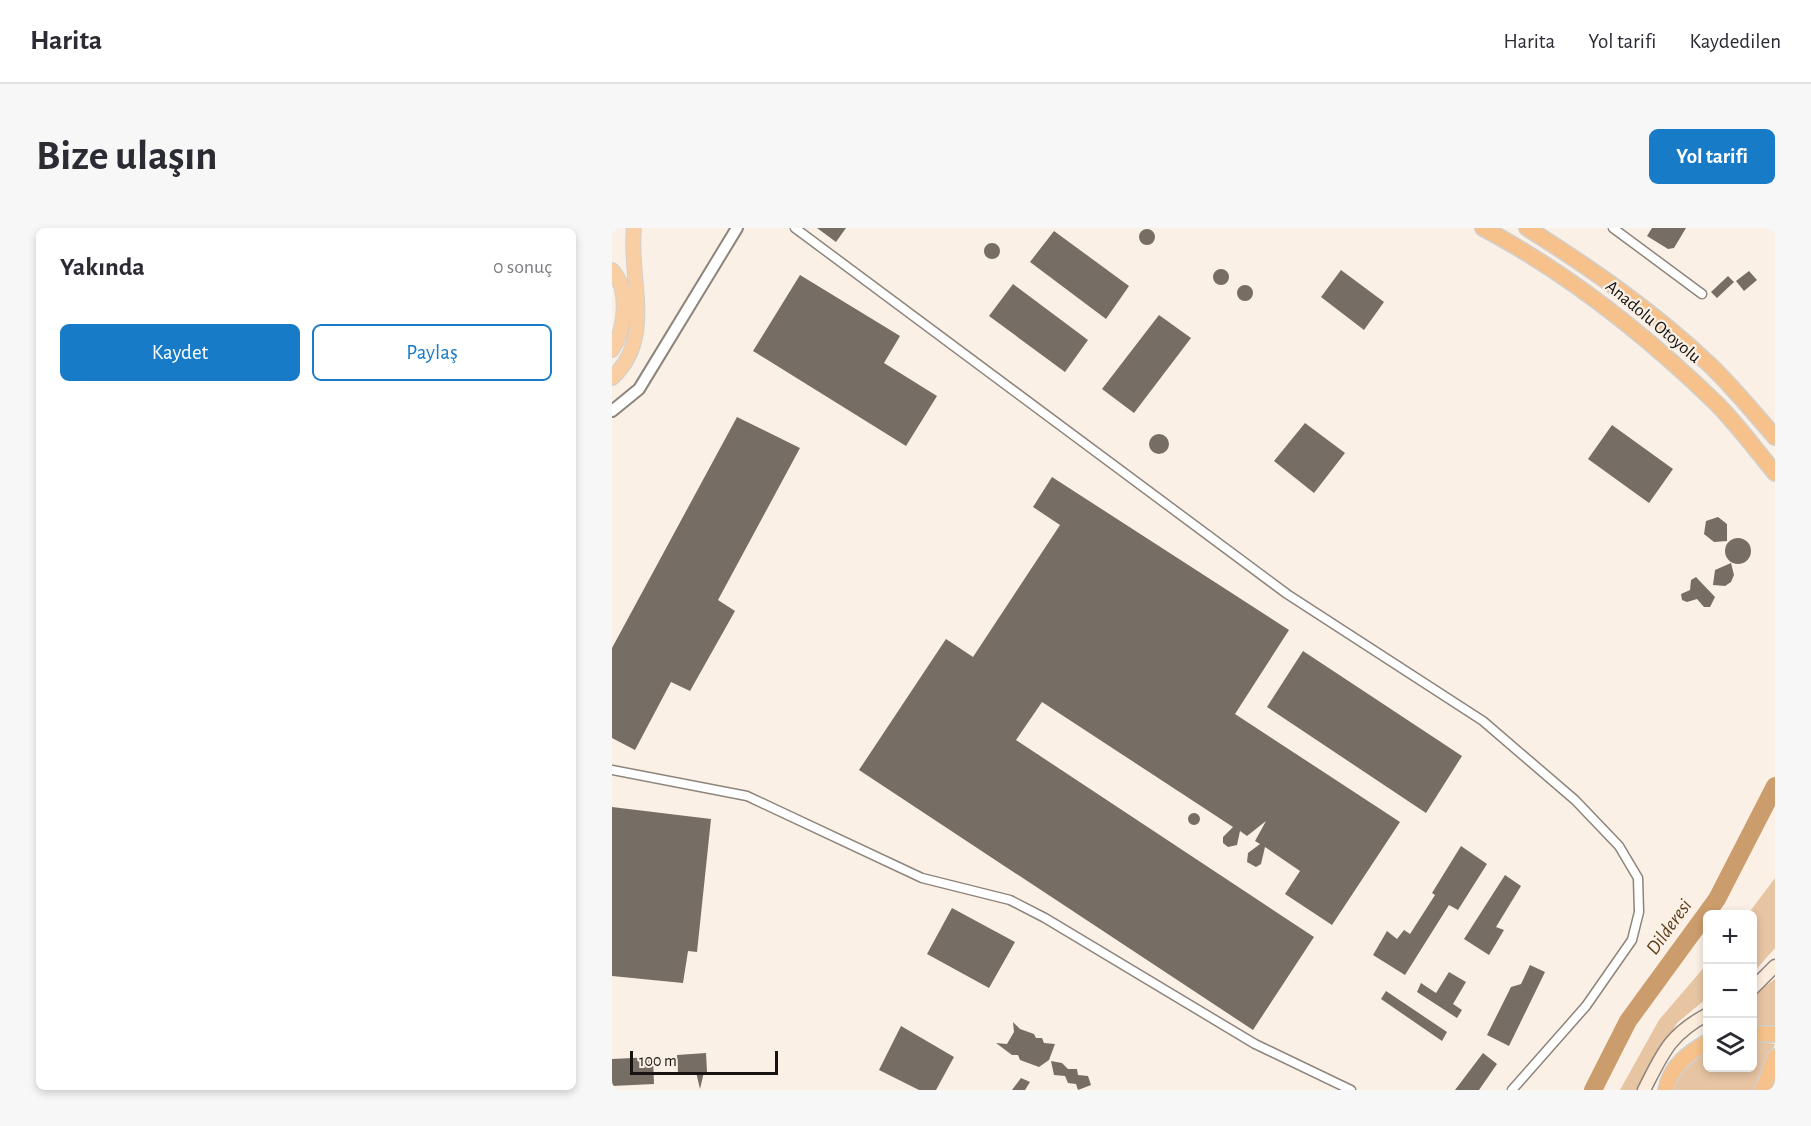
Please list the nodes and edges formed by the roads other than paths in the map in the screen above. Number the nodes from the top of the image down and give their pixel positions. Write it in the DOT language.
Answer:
graph roads {
  1 [pos="634,228"];
  2 [pos="737,228"];
  3 [pos="795,228"];
  4 [pos="1483,228"];
  5 [pos="1527,228"];
  6 [pos="1613,228"];
  7 [pos="612,270"];
  8 [pos="1702,294"];
  9 [pos="612,350"];
  10 [pos="612,378"];
  11 [pos="612,411"];
  12 [pos="1775,437"];
  13 [pos="1775,473"];
  14 [pos="612,770"];
  15 [pos="1775,966"];
  16 [pos="1757,984"];
  17 [pos="1703,1016"];
  18 [pos="1757,1034"];
  19 [pos="1775,1034"];
  20 [pos="1703,1044"];
  21 [pos="1775,1057"];
  22 [pos="1775,1076"];
  23 [pos="1351,1090"];
  24 [pos="1512,1090"];
  25 [pos="1644,1090"];
  26 [pos="1666,1090"];
  27 [pos="1763,1090"];
  28 [pos="1770,1090"];
  1 -- 10 [label="highway"];
  2 -- 11 [label="street"];
  3 -- 24 [label="street"];
  4 -- 13 [label="highway, Anadolu Otoyolu"];
  5 -- 12 [label="highway, Anadolu Otoyolu"];
  6 -- 8 [label="street"];
  7 -- 9 [label="highway"];
  14 -- 23 [label="street"];
  15 -- 16 [label="main road"];
  17 -- 25 [label="main road"];
  18 -- 19 [label="highway"];
  20 -- 26 [label="highway"];
  21 -- 27 [label="highway"];
  22 -- 28 [label="highway"];
}
